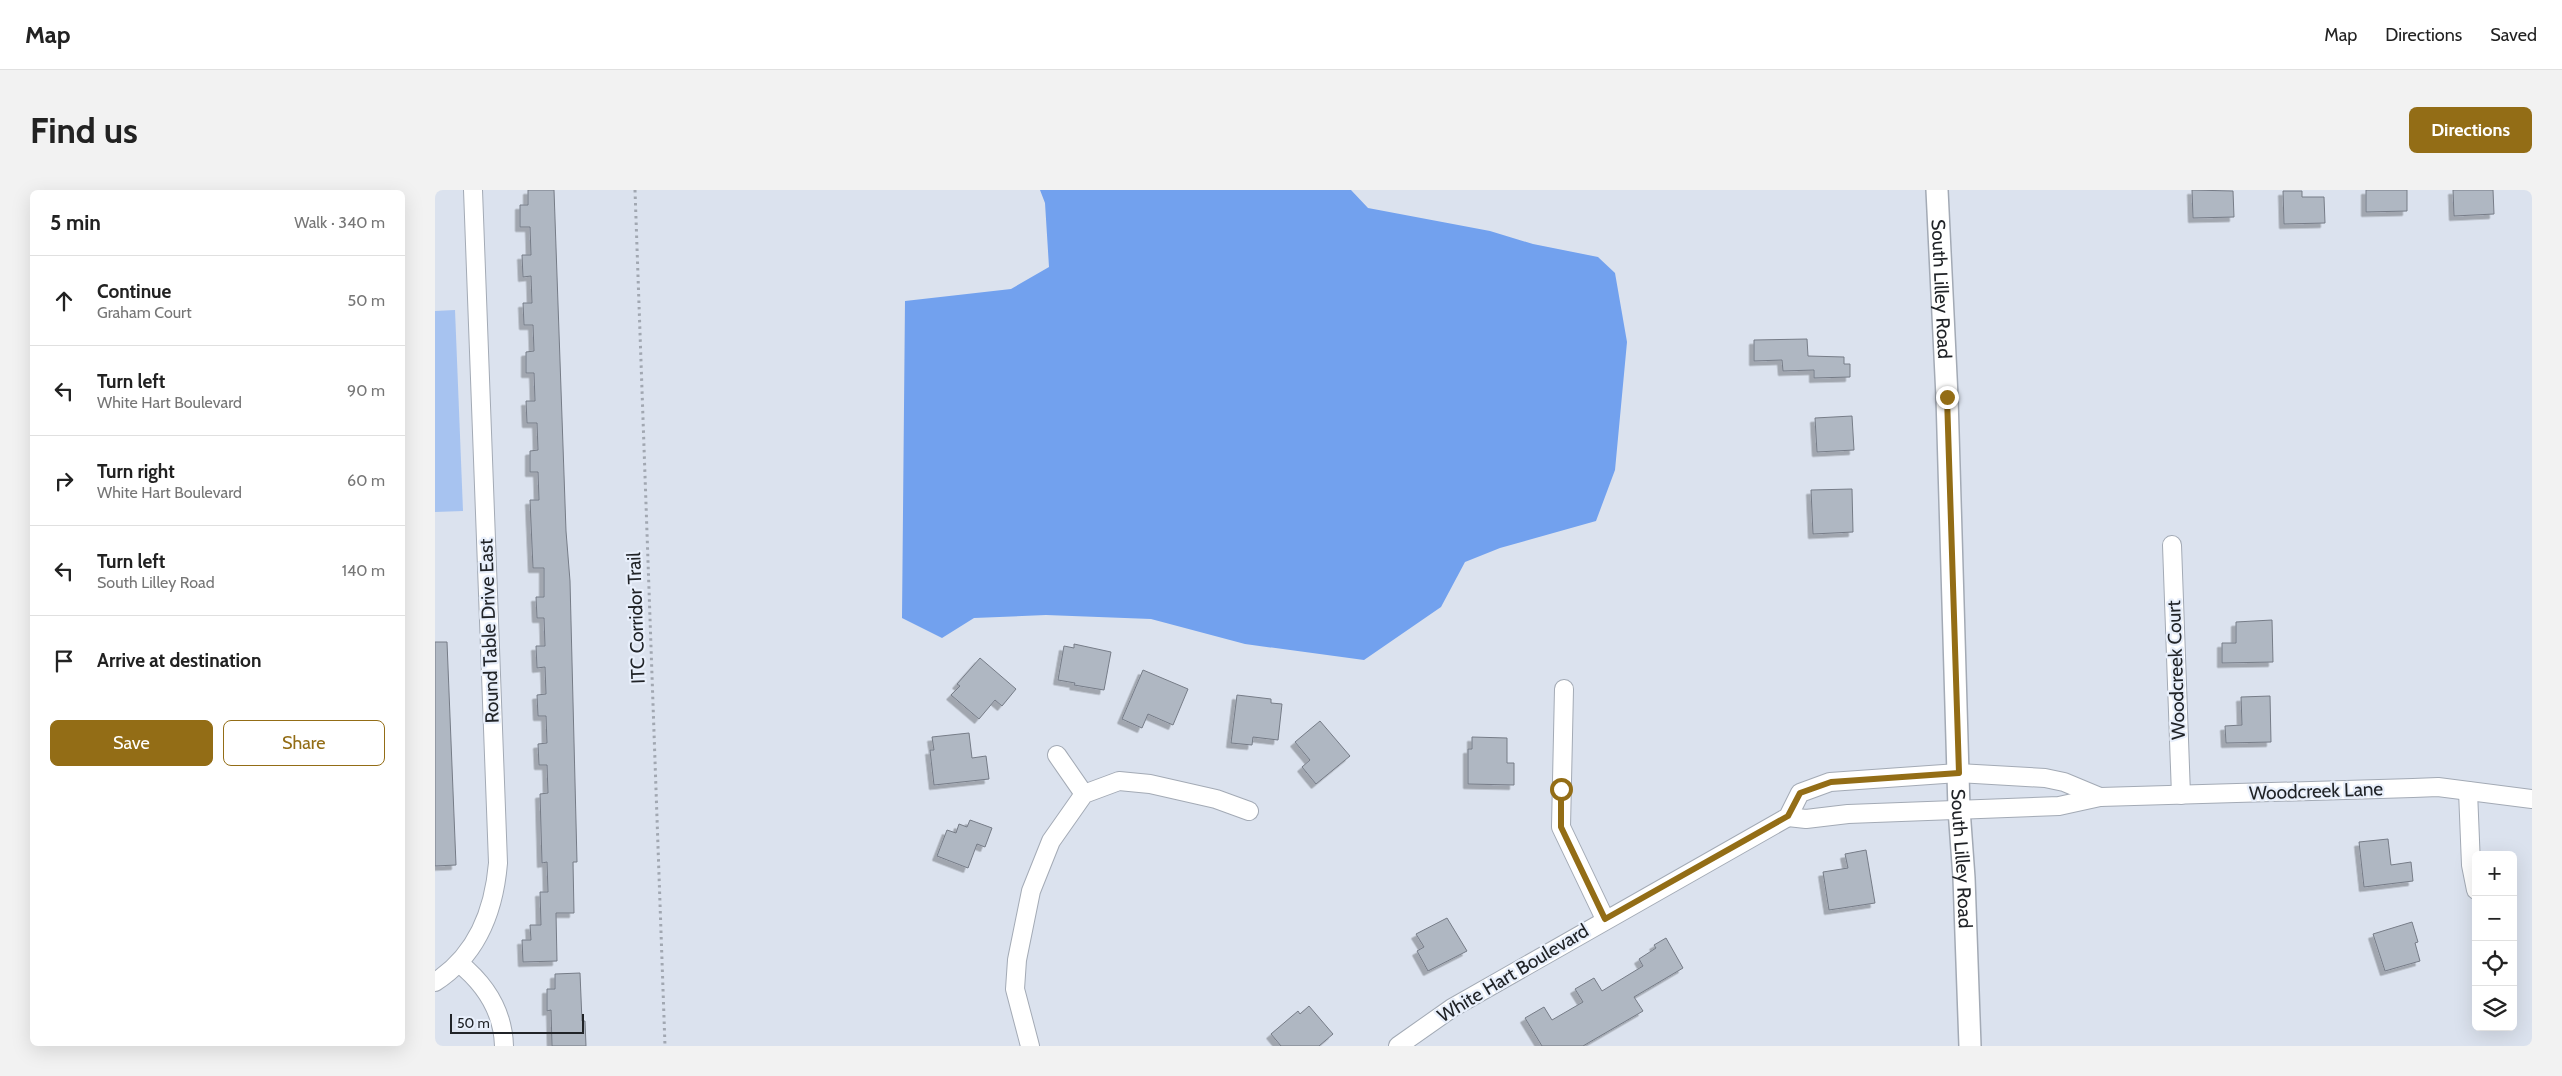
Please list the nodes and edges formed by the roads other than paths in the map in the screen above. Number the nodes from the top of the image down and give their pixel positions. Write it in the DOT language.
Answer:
graph roads {
  1 [pos="473,190"];
  2 [pos="1937,190"];
  3 [pos="2172,546"];
  4 [pos="1564,689"];
  5 [pos="1057,755"];
  6 [pos="1959,773"];
  7 [pos="2468,791"];
  8 [pos="1083,794"];
  9 [pos="2181,795"];
  10 [pos="2100,797"];
  11 [pos="2532,798"];
  12 [pos="1959,809"];
  13 [pos="1249,811"];
  14 [pos="1788,816"];
  15 [pos="2472,870"];
  16 [pos="1605,919"];
  17 [pos="459,963"];
  18 [pos="435,982"];
  19 [pos="504,1046"];
  20 [pos="1030,1046"];
  21 [pos="1398,1046"];
  22 [pos="1970,1046"];
  1 -- 17 [label="street, Round Table Drive East"];
  2 -- 6 [label="street, South Lilley Road"];
  3 -- 9 [label="street, Woodcreek Court"];
  4 -- 16 [label="street"];
  5 -- 8 [label="street"];
  6 -- 10 [label="street, Woodcreek Lane"];
  6 -- 12 [label="street, South Lilley Road"];
  6 -- 14 [label="street"];
  7 -- 9 [label="street, Woodcreek Lane"];
  7 -- 11 [label="street, Woodcreek Lane"];
  7 -- 15 [label="street"];
  8 -- 13 [label="street"];
  8 -- 20 [label="street"];
  9 -- 10 [label="street, Woodcreek Lane"];
  10 -- 12 [label="street, Woodcreek Lane"];
  12 -- 14 [label="street"];
  12 -- 22 [label="street, South Lilley Road"];
  14 -- 16 [label="street, White Hart Boulevard"];
  16 -- 21 [label="street, White Hart Boulevard"];
  17 -- 18 [label="street, Round Table Drive East"];
  17 -- 19 [label="street"];
}
